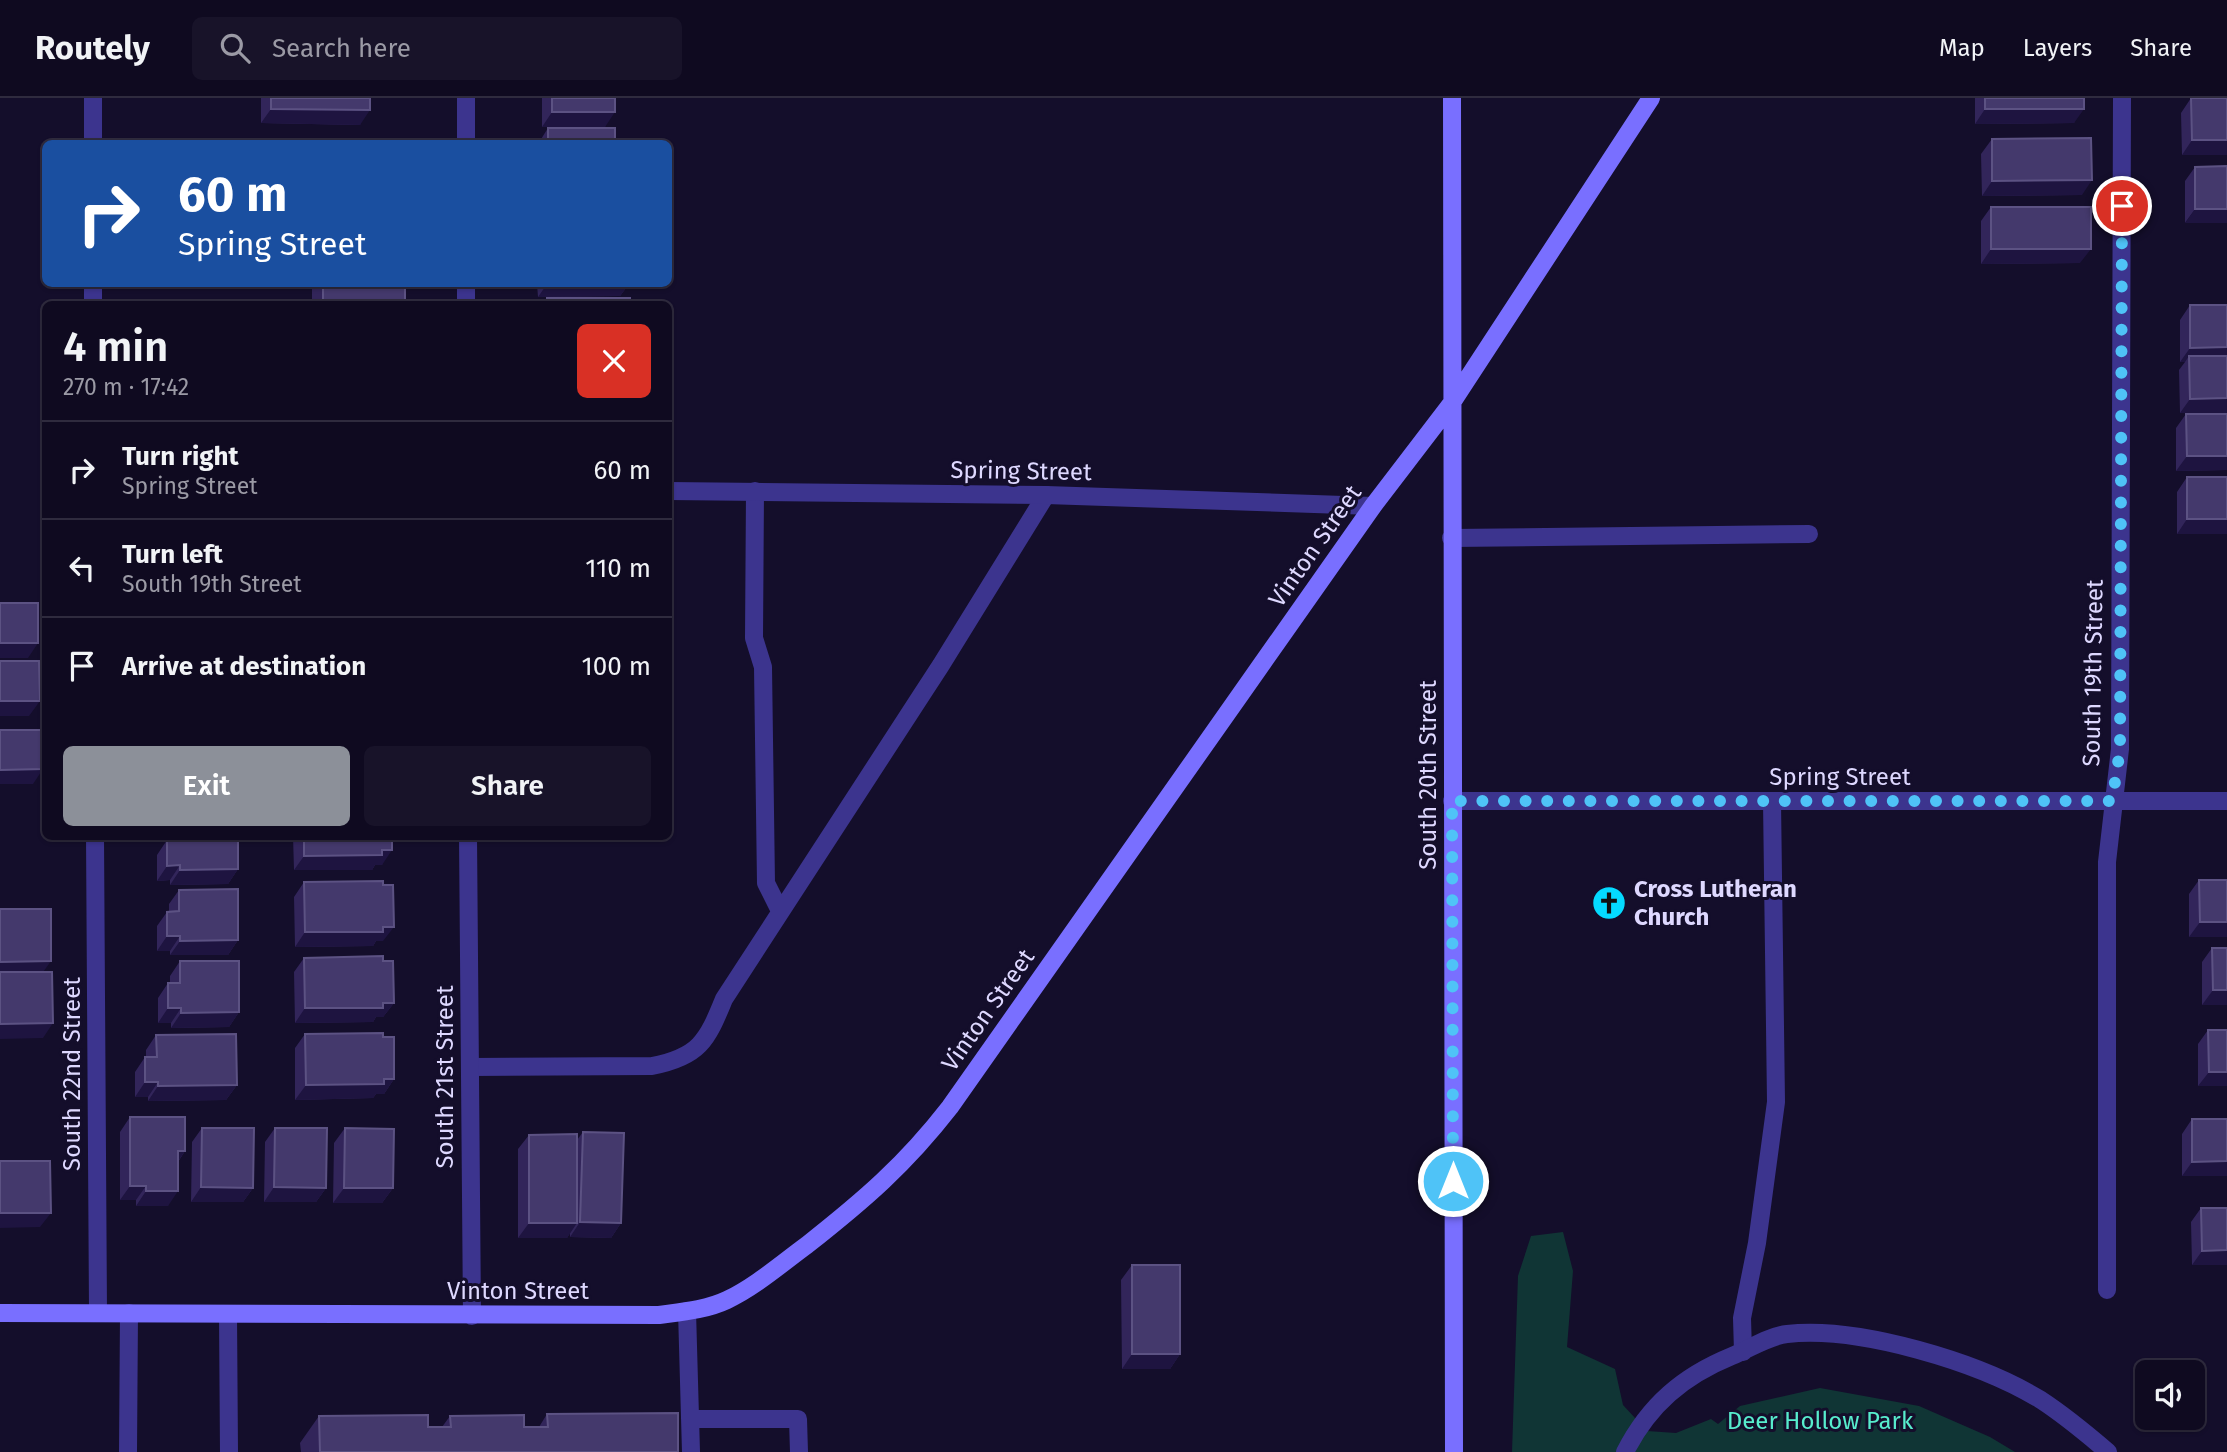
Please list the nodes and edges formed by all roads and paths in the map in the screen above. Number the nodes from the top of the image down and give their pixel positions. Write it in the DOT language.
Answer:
graph roads {
  1 [pos="93,98"];
  2 [pos="466,98"];
  3 [pos="1452,98"];
  4 [pos="1651,98"];
  5 [pos="2122,98"];
  6 [pos="93,140"];
  7 [pos="466,140"];
  8 [pos="1451,404"];
  9 [pos="672,491"];
  10 [pos="755,491"];
  11 [pos="1046,495"];
  12 [pos="1373,506"];
  13 [pos="1810,534"];
  14 [pos="1451,538"];
  15 [pos="1452,801"];
  16 [pos="1772,801"];
  17 [pos="2112,801"];
  18 [pos="2227,801"];
  19 [pos="95,840"];
  20 [pos="468,840"];
  21 [pos="780,911"];
  22 [pos="470,1067"];
  23 [pos="2106,1290"];
  24 [pos="687,1311"];
  25 [pos="98,1312"];
  26 [pos="0,1313"];
  27 [pos="129,1313"];
  28 [pos="228,1314"];
  29 [pos="472,1316"];
  30 [pos="1743,1352"];
  31 [pos="690,1419"];
  32 [pos="128,1452"];
  33 [pos="229,1452"];
  34 [pos="691,1452"];
  35 [pos="799,1452"];
  36 [pos="1454,1452"];
  37 [pos="1625,1452"];
  38 [pos="2108,1452"];
  1 -- 6 [label="street"];
  2 -- 7 [label="street"];
  3 -- 8 [label="main road, South 20th Street"];
  4 -- 8 [label="main road, Vinton Street"];
  5 -- 17 [label="street, South 19th Street"];
  8 -- 12 [label="main road, Vinton Street"];
  8 -- 14 [label="main road, South 20th Street"];
  9 -- 10 [label="street, Spring Street"];
  10 -- 11 [label="street, Spring Street"];
  10 -- 21 [label="street"];
  11 -- 12 [label="street, Spring Street"];
  11 -- 21 [label="street"];
  12 -- 24 [label="main road, Vinton Street"];
  13 -- 14 [label="street"];
  14 -- 15 [label="main road, South 20th Street"];
  15 -- 16 [label="street, Spring Street"];
  15 -- 36 [label="main road, South 20th Street"];
  16 -- 17 [label="street, Spring Street"];
  16 -- 30 [label="street"];
  17 -- 18 [label="street, Spring Street"];
  17 -- 23 [label="street, South 19th Street"];
  19 -- 25 [label="street, South 22nd Street"];
  20 -- 22 [label="street, South 21st Street"];
  21 -- 22 [label="street"];
  22 -- 29 [label="street, South 21st Street"];
  24 -- 29 [label="main road, Vinton Street"];
  24 -- 31 [label="street"];
  25 -- 26 [label="main road, Vinton Street"];
  25 -- 27 [label="main road, Vinton Street"];
  27 -- 28 [label="main road, Vinton Street"];
  27 -- 32 [label="street"];
  28 -- 29 [label="main road, Vinton Street"];
  28 -- 33 [label="street"];
  30 -- 37 [label="street"];
  30 -- 38 [label="street"];
  31 -- 34 [label="street"];
  31 -- 35 [label="street"];
}
